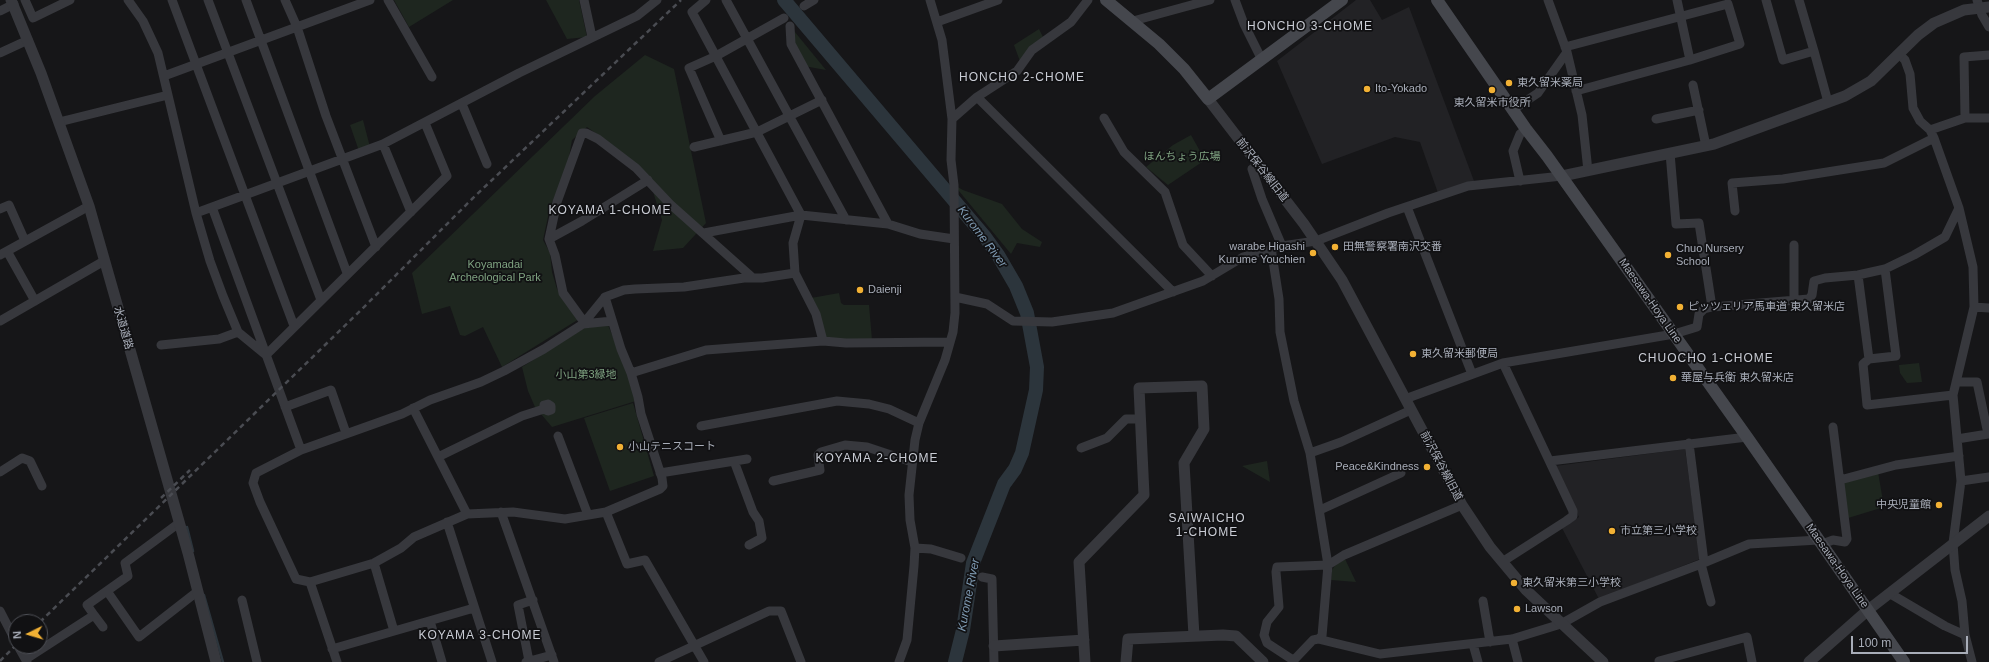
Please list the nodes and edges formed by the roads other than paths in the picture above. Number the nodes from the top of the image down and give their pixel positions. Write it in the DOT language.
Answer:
graph roads {
  1 [pos="25,0"];
  2 [pos="70,0"];
  3 [pos="128,0"];
  4 [pos="172,0"];
  5 [pos="208,0"];
  6 [pos="246,0"];
  7 [pos="285,0"];
  8 [pos="370,0"];
  9 [pos="388,0"];
  10 [pos="584,0"];
  11 [pos="657,0"];
  12 [pos="706,0"];
  13 [pos="726,0"];
  14 [pos="814,0"];
  15 [pos="930,0"];
  16 [pos="998,0"];
  17 [pos="1088,0"];
  18 [pos="1106,0"];
  19 [pos="1210,0"];
  20 [pos="1235,0"];
  21 [pos="1341,0"];
  22 [pos="1437,0"];
  23 [pos="1548,0"];
  24 [pos="1677,0"];
  25 [pos="1766,0"];
  26 [pos="1799,0"];
  27 [pos="12,2"];
  28 [pos="1982,5"];
  29 [pos="804,6"];
  30 [pos="0,11"];
  31 [pos="1680,16"];
  32 [pos="784,18"];
  33 [pos="1133,21"];
  34 [pos="937,22"];
  35 [pos="790,26"];
  36 [pos="297,27"];
  37 [pos="1989,27"];
  38 [pos="592,36"];
  39 [pos="748,38"];
  40 [pos="28,40"];
  41 [pos="261,41"];
  42 [pos="1566,49"];
  43 [pos="1814,51"];
  44 [pos="0,53"];
  45 [pos="228,53"];
  46 [pos="1899,54"];
  47 [pos="1989,55"];
  48 [pos="716,56"];
  49 [pos="1261,58"];
  50 [pos="1690,60"];
  51 [pos="196,64"];
  52 [pos="164,76"];
  53 [pos="432,77"];
  54 [pos="1693,85"];
  55 [pos="1576,91"];
  56 [pos="168,95"];
  57 [pos="977,97"];
  58 [pos="1208,99"];
  59 [pos="822,100"];
  60 [pos="1828,102"];
  61 [pos="462,104"];
  62 [pos="1514,109"];
  63 [pos="1699,110"];
  64 [pos="790,116"];
  65 [pos="1104,118"];
  66 [pos="1964,118"];
  67 [pos="1986,118"];
  68 [pos="952,119"];
  69 [pos="1656,120"];
  70 [pos="59,122"];
  71 [pos="426,123"];
  72 [pos="1526,130"];
  73 [pos="757,132"];
  74 [pos="1932,134"];
  75 [pos="722,141"];
  76 [pos="383,144"];
  77 [pos="1706,146"];
  78 [pos="694,147"];
  79 [pos="1670,153"];
  80 [pos="342,159"];
  81 [pos="486,164"];
  82 [pos="1259,165"];
  83 [pos="309,171"];
  84 [pos="1588,171"];
  85 [pos="1562,176"];
  86 [pos="648,180"];
  87 [pos="1520,181"];
  88 [pos="277,183"];
  89 [pos="245,195"];
  90 [pos="89,206"];
  91 [pos="212,207"];
  92 [pos="1407,207"];
  93 [pos="1959,208"];
  94 [pos="0,210"];
  95 [pos="1735,211"];
  96 [pos="411,212"];
  97 [pos="196,213"];
  98 [pos="801,215"];
  99 [pos="846,220"];
  100 [pos="888,224"];
  101 [pos="704,233"];
  102 [pos="549,239"];
  103 [pos="954,239"];
  104 [pos="25,241"];
  105 [pos="1316,241"];
  106 [pos="1794,245"];
  107 [pos="1282,246"];
  108 [pos="376,247"];
  109 [pos="1271,248"];
  110 [pos="4,253"];
  111 [pos="104,261"];
  112 [pos="1885,269"];
  113 [pos="348,273"];
  114 [pos="795,273"];
  115 [pos="1858,275"];
  116 [pos="1212,276"];
  117 [pos="753,278"];
  118 [pos="1173,292"];
  119 [pos="605,297"];
  120 [pos="955,297"];
  121 [pos="321,300"];
  122 [pos="1794,300"];
  123 [pos="35,301"];
  124 [pos="1712,307"];
  125 [pos="1974,307"];
  126 [pos="1989,308"];
  127 [pos="0,321"];
  128 [pos="612,321"];
  129 [pos="583,323"];
  130 [pos="294,326"];
  131 [pos="238,332"];
  132 [pos="1674,334"];
  133 [pos="823,341"];
  134 [pos="950,342"];
  135 [pos="161,345"];
  136 [pos="266,355"];
  137 [pos="1869,359"];
  138 [pos="1503,363"];
  139 [pos="631,372"];
  140 [pos="1472,374"];
  141 [pos="1956,382"];
  142 [pos="1953,395"];
  143 [pos="1405,400"];
  144 [pos="284,407"];
  145 [pos="413,408"];
  146 [pos="544,409"];
  147 [pos="1411,410"];
  148 [pos="1140,419"];
  149 [pos="919,423"];
  150 [pos="701,426"];
  151 [pos="1833,427"];
  152 [pos="346,433"];
  153 [pos="558,436"];
  154 [pos="1748,437"];
  155 [pos="1957,439"];
  156 [pos="1689,443"];
  157 [pos="1081,448"];
  158 [pos="300,450"];
  159 [pos="1310,453"];
  160 [pos="1959,456"];
  161 [pos="438,457"];
  162 [pos="747,459"];
  163 [pos="734,461"];
  164 [pos="1550,461"];
  165 [pos="912,462"];
  166 [pos="0,472"];
  167 [pos="660,473"];
  168 [pos="1401,473"];
  169 [pos="1989,477"];
  170 [pos="773,480"];
  171 [pos="1840,480"];
  172 [pos="1961,481"];
  173 [pos="42,486"];
  174 [pos="1462,505"];
  175 [pos="1320,510"];
  176 [pos="501,512"];
  177 [pos="606,512"];
  178 [pos="467,514"];
  179 [pos="588,515"];
  180 [pos="1989,516"];
  181 [pos="448,522"];
  182 [pos="179,523"];
  183 [pos="1820,542"];
  184 [pos="1953,543"];
  185 [pos="749,545"];
  186 [pos="915,548"];
  187 [pos="961,558"];
  188 [pos="374,562"];
  189 [pos="1502,562"];
  190 [pos="1702,563"];
  191 [pos="1328,565"];
  192 [pos="982,577"];
  193 [pos="310,582"];
  194 [pos="107,591"];
  195 [pos="198,591"];
  196 [pos="1890,593"];
  197 [pos="242,600"];
  198 [pos="533,600"];
  199 [pos="1483,601"];
  200 [pos="1711,602"];
  201 [pos="474,608"];
  202 [pos="1868,610"];
  203 [pos="0,611"];
  204 [pos="94,615"];
  205 [pos="430,621"];
  206 [pos="1561,624"];
  207 [pos="8,626"];
  208 [pos="103,626"];
  209 [pos="394,631"];
  210 [pos="1965,635"];
  211 [pos="1194,636"];
  212 [pos="1318,639"];
  213 [pos="1512,639"];
  214 [pos="1084,640"];
  215 [pos="1490,642"];
  216 [pos="1473,644"];
  217 [pos="694,646"];
  218 [pos="994,646"];
  219 [pos="332,649"];
  220 [pos="553,658"];
  221 [pos="1380,658"];
  222 [pos="27,661"];
  223 [pos="1292,661"];
  224 [pos="1660,661"];
  225 [pos="216,662"];
  226 [pos="257,662"];
  227 [pos="337,662"];
  228 [pos="442,662"];
  229 [pos="492,662"];
  230 [pos="527,662"];
  231 [pos="659,662"];
  232 [pos="704,662"];
  233 [pos="800,662"];
  234 [pos="899,662"];
  235 [pos="994,662"];
  236 [pos="1085,662"];
  237 [pos="1126,662"];
  238 [pos="1263,662"];
  239 [pos="1478,662"];
  240 [pos="1518,662"];
  241 [pos="1603,662"];
  242 [pos="1752,662"];
  243 [pos="1809,662"];
  244 [pos="1904,662"];
  245 [pos="1972,662"];
  1 -- 2 [label="street"];
  3 -- 52 [label="street"];
  4 -- 51 [label="street"];
  5 -- 45 [label="street"];
  6 -- 41 [label="street"];
  7 -- 36 [label="street"];
  8 -- 36 [label="street"];
  9 -- 53 [label="street"];
  10 -- 38 [label="street"];
  11 -- 38 [label="street"];
  12 -- 48 [label="street"];
  13 -- 39 [label="street"];
  14 -- 29 [label="street"];
  15 -- 34 [label="street"];
  16 -- 34 [label="street"];
  17 -- 57 [label="street"];
  18 -- 33 [label="main road"];
  19 -- 33 [label="street"];
  20 -- 49 [label="street"];
  21 -- 49 [label="main road"];
  22 -- 62 [label="main road, Maesawa-Hoya Line"];
  23 -- 42 [label="street"];
  24 -- 31 [label="street"];
  25 -- 43 [label="street"];
  26 -- 43 [label="street"];
  27 -- 30 [label="street"];
  27 -- 40 [label="street, 水道道路"];
  28 -- 37 [label="street"];
  28 -- 46 [label="street"];
  31 -- 42 [label="street"];
  31 -- 50 [label="street"];
  31 -- 50 [label="street"];
  32 -- 39 [label="street"];
  33 -- 58 [label="main road"];
  34 -- 68 [label="street"];
  35 -- 59 [label="street"];
  36 -- 41 [label="street"];
  36 -- 80 [label="street"];
  38 -- 61 [label="street"];
  39 -- 48 [label="street"];
  39 -- 64 [label="street"];
  40 -- 44 [label="street"];
  40 -- 70 [label="street, 水道道路"];
  41 -- 45 [label="street"];
  41 -- 83 [label="street"];
  42 -- 55 [label="street"];
  42 -- 62 [label="street"];
  43 -- 60 [label="street"];
  45 -- 51 [label="street"];
  45 -- 88 [label="street"];
  46 -- 60 [label="street"];
  46 -- 74 [label="street"];
  47 -- 66 [label="street"];
  48 -- 73 [label="street"];
  48 -- 75 [label="street"];
  49 -- 58 [label="main road"];
  50 -- 55 [label="street"];
  51 -- 52 [label="street"];
  51 -- 89 [label="street"];
  52 -- 56 [label="street"];
  54 -- 63 [label="street"];
  55 -- 84 [label="street"];
  56 -- 70 [label="street"];
  56 -- 97 [label="street"];
  57 -- 68 [label="street"];
  57 -- 118 [label="street"];
  58 -- 82 [label="street, 前沢保谷線旧道"];
  59 -- 64 [label="street"];
  59 -- 100 [label="street"];
  60 -- 77 [label="street"];
  61 -- 71 [label="street"];
  61 -- 81 [label="street"];
  62 -- 72 [label="main road, Maesawa-Hoya Line"];
  63 -- 69 [label="street"];
  63 -- 77 [label="street"];
  64 -- 73 [label="street"];
  64 -- 99 [label="street"];
  65 -- 116 [label="street"];
  66 -- 67 [label="street"];
  66 -- 74 [label="street"];
  68 -- 103 [label="street"];
  70 -- 90 [label="street, 水道道路"];
  71 -- 76 [label="street"];
  71 -- 96 [label="street"];
  72 -- 85 [label="main road, Maesawa-Hoya Line"];
  72 -- 87 [label="street"];
  73 -- 75 [label="street"];
  73 -- 98 [label="street"];
  74 -- 93 [label="street"];
  74 -- 95 [label="street"];
  75 -- 78 [label="street"];
  76 -- 80 [label="street"];
  76 -- 96 [label="street"];
  77 -- 79 [label="street"];
  79 -- 84 [label="street"];
  79 -- 124 [label="street"];
  80 -- 83 [label="street"];
  80 -- 108 [label="street"];
  82 -- 105 [label="street, 前沢保谷線旧道"];
  82 -- 107 [label="street"];
  83 -- 88 [label="street"];
  83 -- 113 [label="street"];
  84 -- 85 [label="street"];
  85 -- 87 [label="street"];
  85 -- 132 [label="main road, Maesawa-Hoya Line"];
  86 -- 101 [label="street"];
  86 -- 102 [label="street"];
  86 -- 102 [label="street"];
  87 -- 92 [label="street"];
  88 -- 89 [label="street"];
  88 -- 121 [label="street"];
  89 -- 91 [label="street"];
  89 -- 130 [label="street"];
  90 -- 104 [label="street"];
  90 -- 111 [label="street, 水道道路"];
  91 -- 97 [label="street"];
  91 -- 136 [label="street"];
  92 -- 105 [label="street"];
  92 -- 140 [label="street"];
  93 -- 112 [label="street"];
  93 -- 125 [label="street"];
  94 -- 104 [label="street"];
  96 -- 108 [label="street"];
  97 -- 131 [label="street"];
  98 -- 99 [label="street"];
  98 -- 101 [label="street"];
  98 -- 114 [label="street"];
  99 -- 100 [label="street"];
  100 -- 103 [label="street"];
  101 -- 117 [label="street"];
  102 -- 129 [label="street"];
  103 -- 120 [label="street"];
  104 -- 110 [label="street"];
  105 -- 107 [label="street"];
  105 -- 143 [label="street, 前沢保谷線旧道"];
  106 -- 122 [label="street"];
  107 -- 109 [label="street"];
  108 -- 113 [label="street"];
  109 -- 116 [label="street"];
  109 -- 159 [label="street"];
  110 -- 123 [label="street"];
  111 -- 123 [label="street"];
  111 -- 182 [label="street, 水道道路"];
  112 -- 115 [label="street"];
  112 -- 137 [label="street"];
  113 -- 121 [label="street"];
  114 -- 117 [label="street"];
  114 -- 133 [label="street"];
  115 -- 122 [label="street"];
  115 -- 137 [label="street"];
  116 -- 118 [label="street"];
  117 -- 119 [label="street"];
  118 -- 120 [label="street"];
  119 -- 128 [label="street"];
  119 -- 129 [label="street"];
  120 -- 134 [label="street"];
  121 -- 130 [label="street"];
  122 -- 124 [label="street"];
  123 -- 127 [label="street"];
  124 -- 132 [label="street"];
  125 -- 126 [label="street"];
  125 -- 141 [label="street"];
  128 -- 129 [label="street"];
  128 -- 139 [label="street"];
  129 -- 145 [label="street"];
  130 -- 136 [label="street"];
  131 -- 135 [label="street"];
  131 -- 136 [label="street"];
  132 -- 138 [label="street"];
  132 -- 154 [label="main road, Maesawa-Hoya Line"];
  133 -- 134 [label="street"];
  133 -- 139 [label="street"];
  134 -- 149 [label="street"];
  136 -- 144 [label="street"];
  137 -- 142 [label="street"];
  138 -- 140 [label="street"];
  138 -- 164 [label="street"];
  139 -- 167 [label="street"];
  140 -- 143 [label="street"];
  141 -- 142 [label="street"];
  141 -- 155 [label="street"];
  142 -- 155 [label="street"];
  143 -- 147 [label="street, 前沢保谷線旧道"];
  144 -- 152 [label="street"];
  144 -- 158 [label="street"];
  145 -- 152 [label="street"];
  145 -- 161 [label="street"];
  146 -- 161 [label="street"];
  147 -- 159 [label="street"];
  147 -- 174 [label="street, 前沢保谷線旧道"];
  148 -- 157 [label="street"];
  148 -- 211 [label="street"];
  148 -- 214 [label="street"];
  149 -- 150 [label="street"];
  149 -- 165 [label="street"];
  151 -- 171 [label="street"];
  152 -- 158 [label="street"];
  153 -- 179 [label="street"];
  154 -- 156 [label="street"];
  154 -- 183 [label="main road, Maesawa-Hoya Line"];
  155 -- 160 [label="street"];
  156 -- 164 [label="street"];
  156 -- 190 [label="street"];
  158 -- 193 [label="street"];
  159 -- 175 [label="street"];
  160 -- 171 [label="street"];
  160 -- 172 [label="street"];
  161 -- 178 [label="street"];
  162 -- 163 [label="street"];
  163 -- 167 [label="street"];
  163 -- 185 [label="street"];
  164 -- 189 [label="street"];
  165 -- 170 [label="street"];
  165 -- 186 [label="street"];
  166 -- 173 [label="street"];
  167 -- 177 [label="street"];
  168 -- 175 [label="street"];
  169 -- 172 [label="street"];
  171 -- 183 [label="street"];
  172 -- 184 [label="street"];
  174 -- 189 [label="street, 前沢保谷線旧道"];
  174 -- 191 [label="street"];
  175 -- 191 [label="street"];
  176 -- 178 [label="street"];
  176 -- 179 [label="street"];
  176 -- 198 [label="street"];
  177 -- 179 [label="street"];
  177 -- 217 [label="street"];
  178 -- 181 [label="street"];
  180 -- 184 [label="street"];
  181 -- 188 [label="street"];
  181 -- 201 [label="street"];
  182 -- 194 [label="street"];
  182 -- 195 [label="street, 水道道路"];
  183 -- 190 [label="street"];
  183 -- 202 [label="main road, Maesawa-Hoya Line"];
  184 -- 196 [label="street"];
  184 -- 210 [label="street"];
  186 -- 187 [label="street"];
  186 -- 234 [label="street"];
  188 -- 193 [label="street"];
  188 -- 209 [label="street"];
  189 -- 206 [label="street, 前沢保谷線旧道"];
  190 -- 200 [label="street"];
  190 -- 206 [label="street"];
  191 -- 212 [label="street"];
  191 -- 223 [label="street"];
  192 -- 218 [label="street"];
  193 -- 219 [label="street"];
  194 -- 195 [label="street"];
  194 -- 204 [label="street"];
  195 -- 225 [label="street, 水道道路"];
  196 -- 202 [label="street"];
  196 -- 210 [label="street"];
  197 -- 226 [label="street"];
  198 -- 220 [label="street"];
  198 -- 230 [label="street"];
  199 -- 215 [label="street"];
  201 -- 205 [label="street"];
  201 -- 229 [label="street"];
  202 -- 243 [label="street"];
  202 -- 244 [label="main road, Maesawa-Hoya Line"];
  203 -- 207 [label="street"];
  204 -- 208 [label="street"];
  204 -- 222 [label="street"];
  205 -- 209 [label="street"];
  205 -- 228 [label="street"];
  206 -- 213 [label="street"];
  206 -- 241 [label="street, 前沢保谷線旧道"];
  209 -- 219 [label="street"];
  210 -- 245 [label="street"];
  211 -- 237 [label="street"];
  211 -- 238 [label="street"];
  212 -- 221 [label="street"];
  212 -- 223 [label="street"];
  213 -- 215 [label="street"];
  213 -- 240 [label="street"];
  214 -- 218 [label="street"];
  214 -- 236 [label="street"];
  215 -- 216 [label="street"];
  216 -- 221 [label="street"];
  216 -- 239 [label="street"];
  217 -- 231 [label="street"];
  217 -- 232 [label="street"];
  217 -- 233 [label="street"];
  218 -- 235 [label="street"];
  219 -- 227 [label="street"];
  220 -- 230 [label="street"];
  224 -- 242 [label="street"];
}
